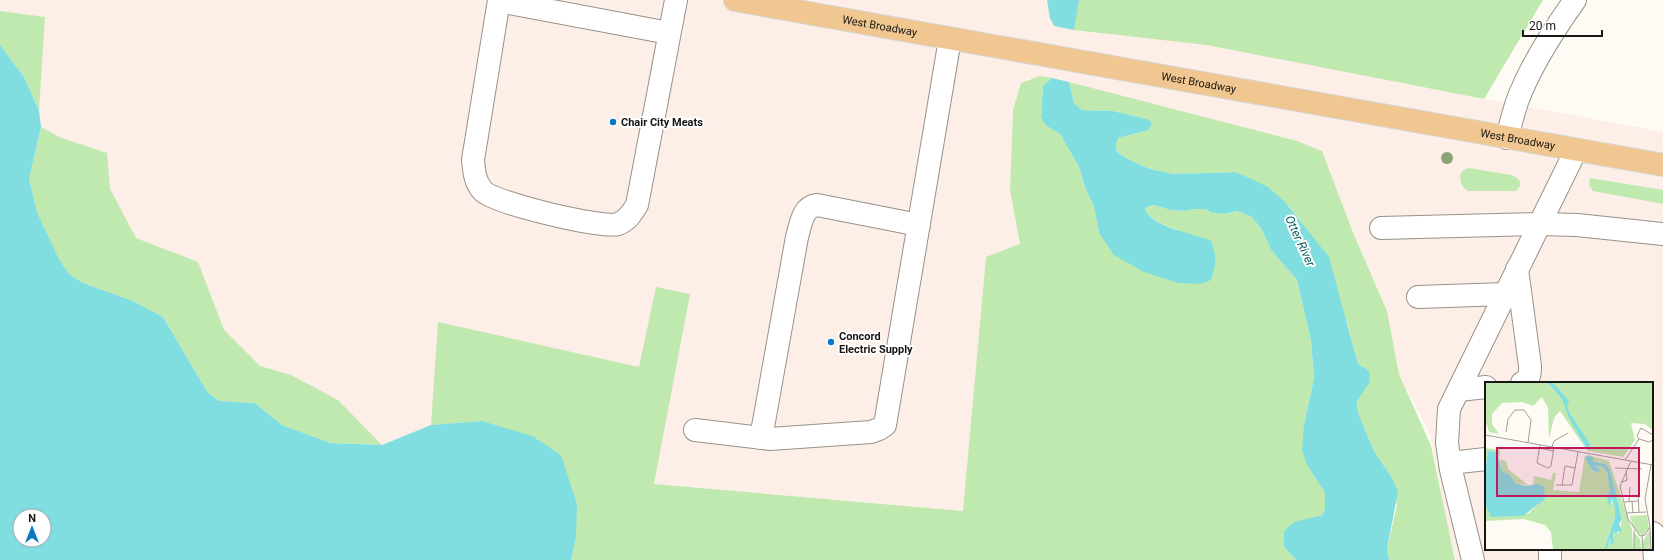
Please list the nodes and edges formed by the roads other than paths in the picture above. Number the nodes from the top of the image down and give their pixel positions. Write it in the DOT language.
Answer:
graph roads {
  1 [pos="676,0"];
  2 [pos="734,0"];
  3 [pos="1575,0"];
  4 [pos="499,1"];
  5 [pos="668,33"];
  6 [pos="950,39"];
  7 [pos="1507,138"];
  8 [pos="1576,150"];
  9 [pos="1663,165"];
  10 [pos="1539,224"];
  11 [pos="919,225"];
  12 [pos="1381,228"];
  13 [pos="1663,234"];
  14 [pos="1517,269"];
  15 [pos="1505,294"];
  16 [pos="1418,297"];
  17 [pos="1524,382"];
  18 [pos="1485,387"];
  19 [pos="1458,390"];
  20 [pos="695,430"];
  21 [pos="761,438"];
  22 [pos="1485,459"];
  23 [pos="1450,463"];
  24 [pos="1653,533"];
  25 [pos="1473,560"];
  26 [pos="1655,560"];
  1 -- 5 [label="lane"];
  2 -- 6 [label="main road, West Broadway"];
  3 -- 7 [label="lane"];
  4 -- 5 [label="lane"];
  4 -- 5 [label="lane"];
  6 -- 7 [label="main road, West Broadway"];
  6 -- 11 [label="lane"];
  7 -- 8 [label="main road, West Broadway"];
  8 -- 9 [label="main road, West Broadway"];
  8 -- 10 [label="lane"];
  10 -- 12 [label="lane"];
  10 -- 13 [label="lane"];
  10 -- 14 [label="lane"];
  11 -- 21 [label="lane"];
  11 -- 21 [label="lane"];
  14 -- 15 [label="lane"];
  14 -- 17 [label="lane"];
  15 -- 16 [label="lane"];
  15 -- 19 [label="lane"];
  18 -- 19 [label="lane"];
  19 -- 23 [label="lane"];
  20 -- 21 [label="lane"];
  22 -- 23 [label="lane"];
  23 -- 25 [label="lane"];
  24 -- 26 [label="lane"];
}
